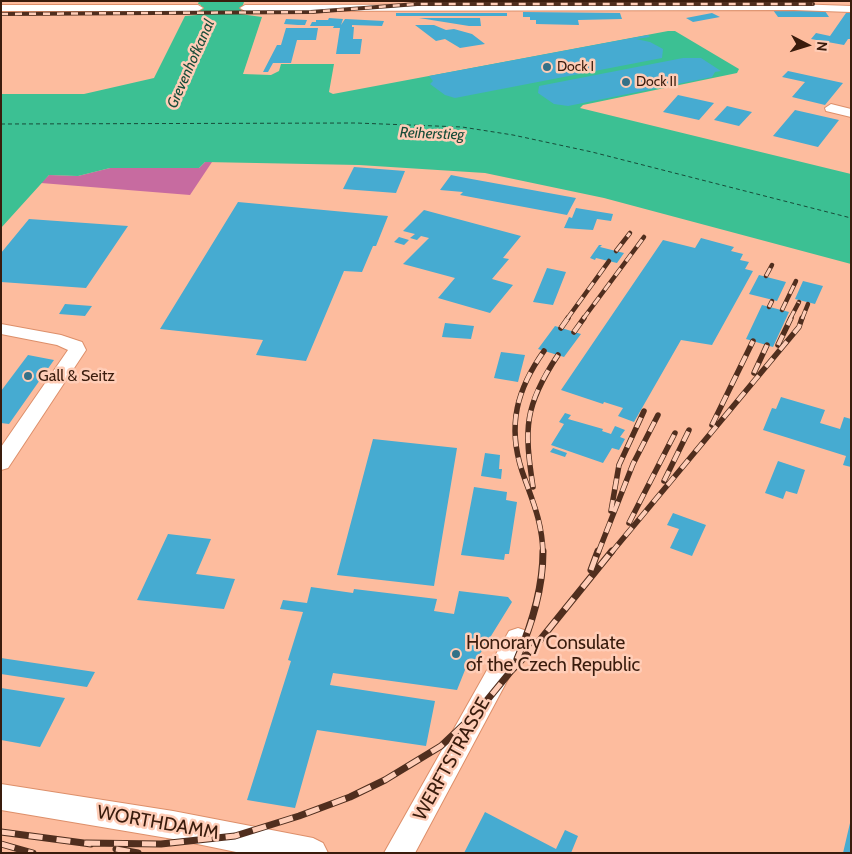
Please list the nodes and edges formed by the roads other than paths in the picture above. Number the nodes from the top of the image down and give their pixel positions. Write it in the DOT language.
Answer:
graph roads {
  1 [pos="1,8"];
  2 [pos="198,8"];
  3 [pos="245,8"];
  4 [pos="851,9"];
  5 [pos="831,108"];
  6 [pos="851,113"];
  7 [pos="1,329"];
  8 [pos="1,463"];
  9 [pos="518,638"];
  10 [pos="1,797"];
  11 [pos="314,853"];
  12 [pos="399,853"];
  1 -- 2 [label="street"];
  3 -- 4 [label="street"];
  5 -- 6 [label="street"];
  7 -- 8 [label="street"];
  9 -- 12 [label="street, WERFTSTRASSE"];
  10 -- 11 [label="street, WORTHDAMM"];
}
